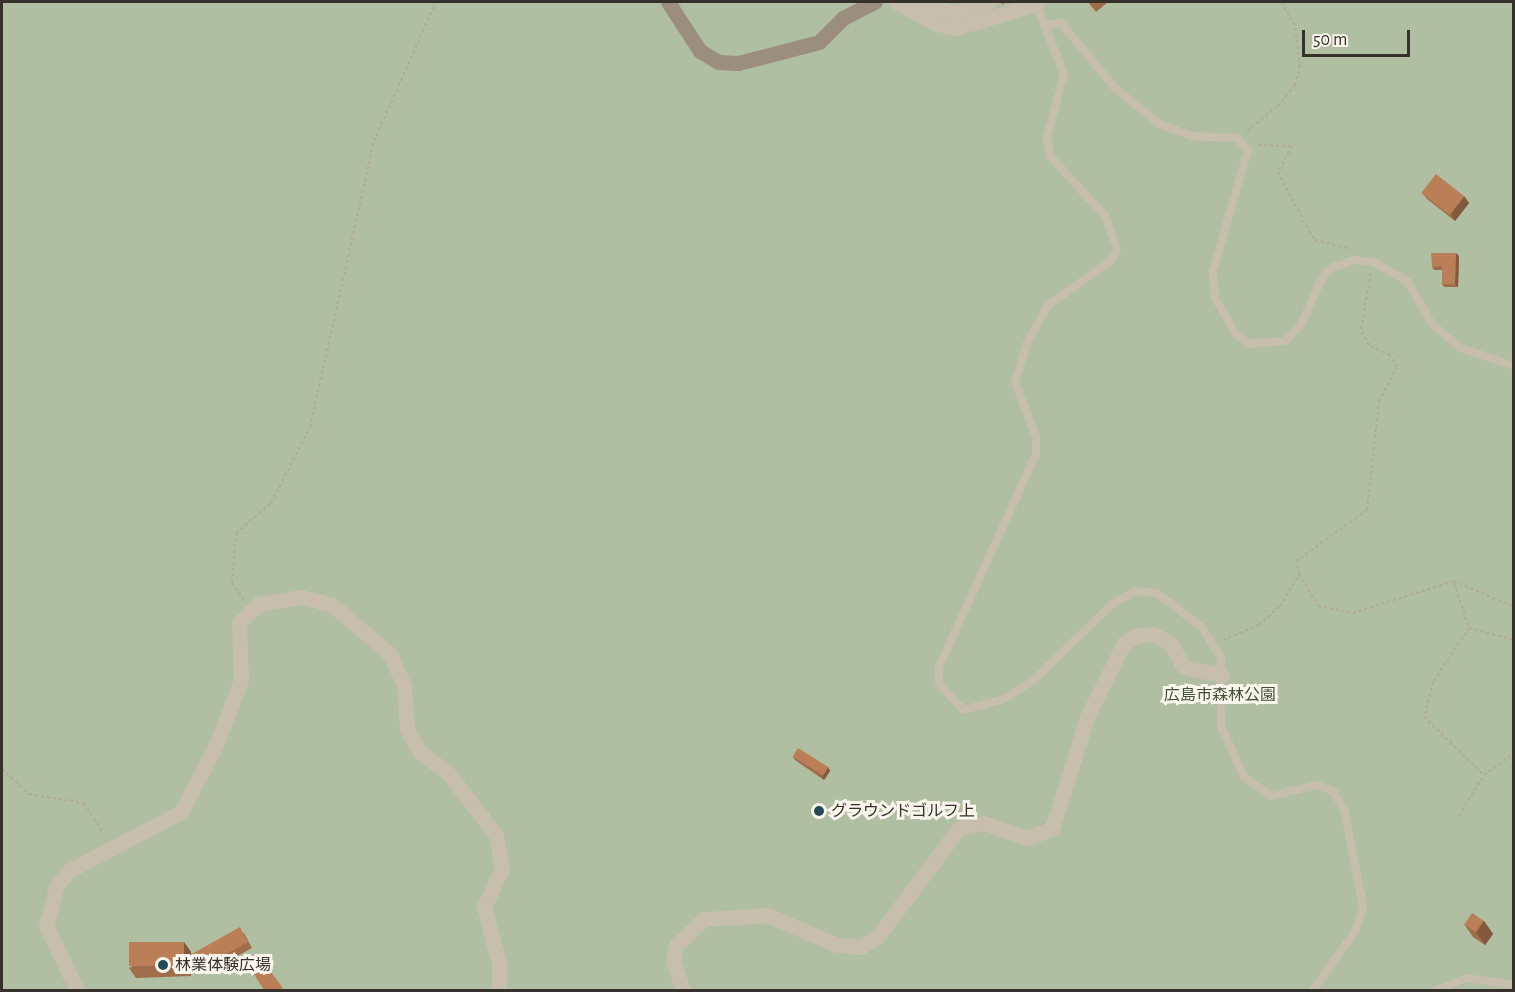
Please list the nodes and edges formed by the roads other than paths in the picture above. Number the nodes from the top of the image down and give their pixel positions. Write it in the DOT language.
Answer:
graph roads {
  1 [pos="668,2"];
  2 [pos="875,2"];
  3 [pos="896,2"];
  4 [pos="918,2"];
  5 [pos="988,2"];
  6 [pos="1032,3"];
  7 [pos="1046,25"];
  8 [pos="1514,366"];
  9 [pos="1222,675"];
  10 [pos="1514,985"];
  11 [pos="77,990"];
  12 [pos="499,990"];
  13 [pos="683,990"];
  14 [pos="1313,990"];
  15 [pos="1437,990"];
  1 -- 2 [label="street"];
  3 -- 6 [label="street"];
  4 -- 5 [label="street"];
  6 -- 7 [label="lane"];
  7 -- 8 [label="lane"];
  7 -- 9 [label="lane"];
  9 -- 13 [label="street"];
  9 -- 14 [label="lane"];
  10 -- 15 [label="lane"];
  11 -- 12 [label="street"];
}
